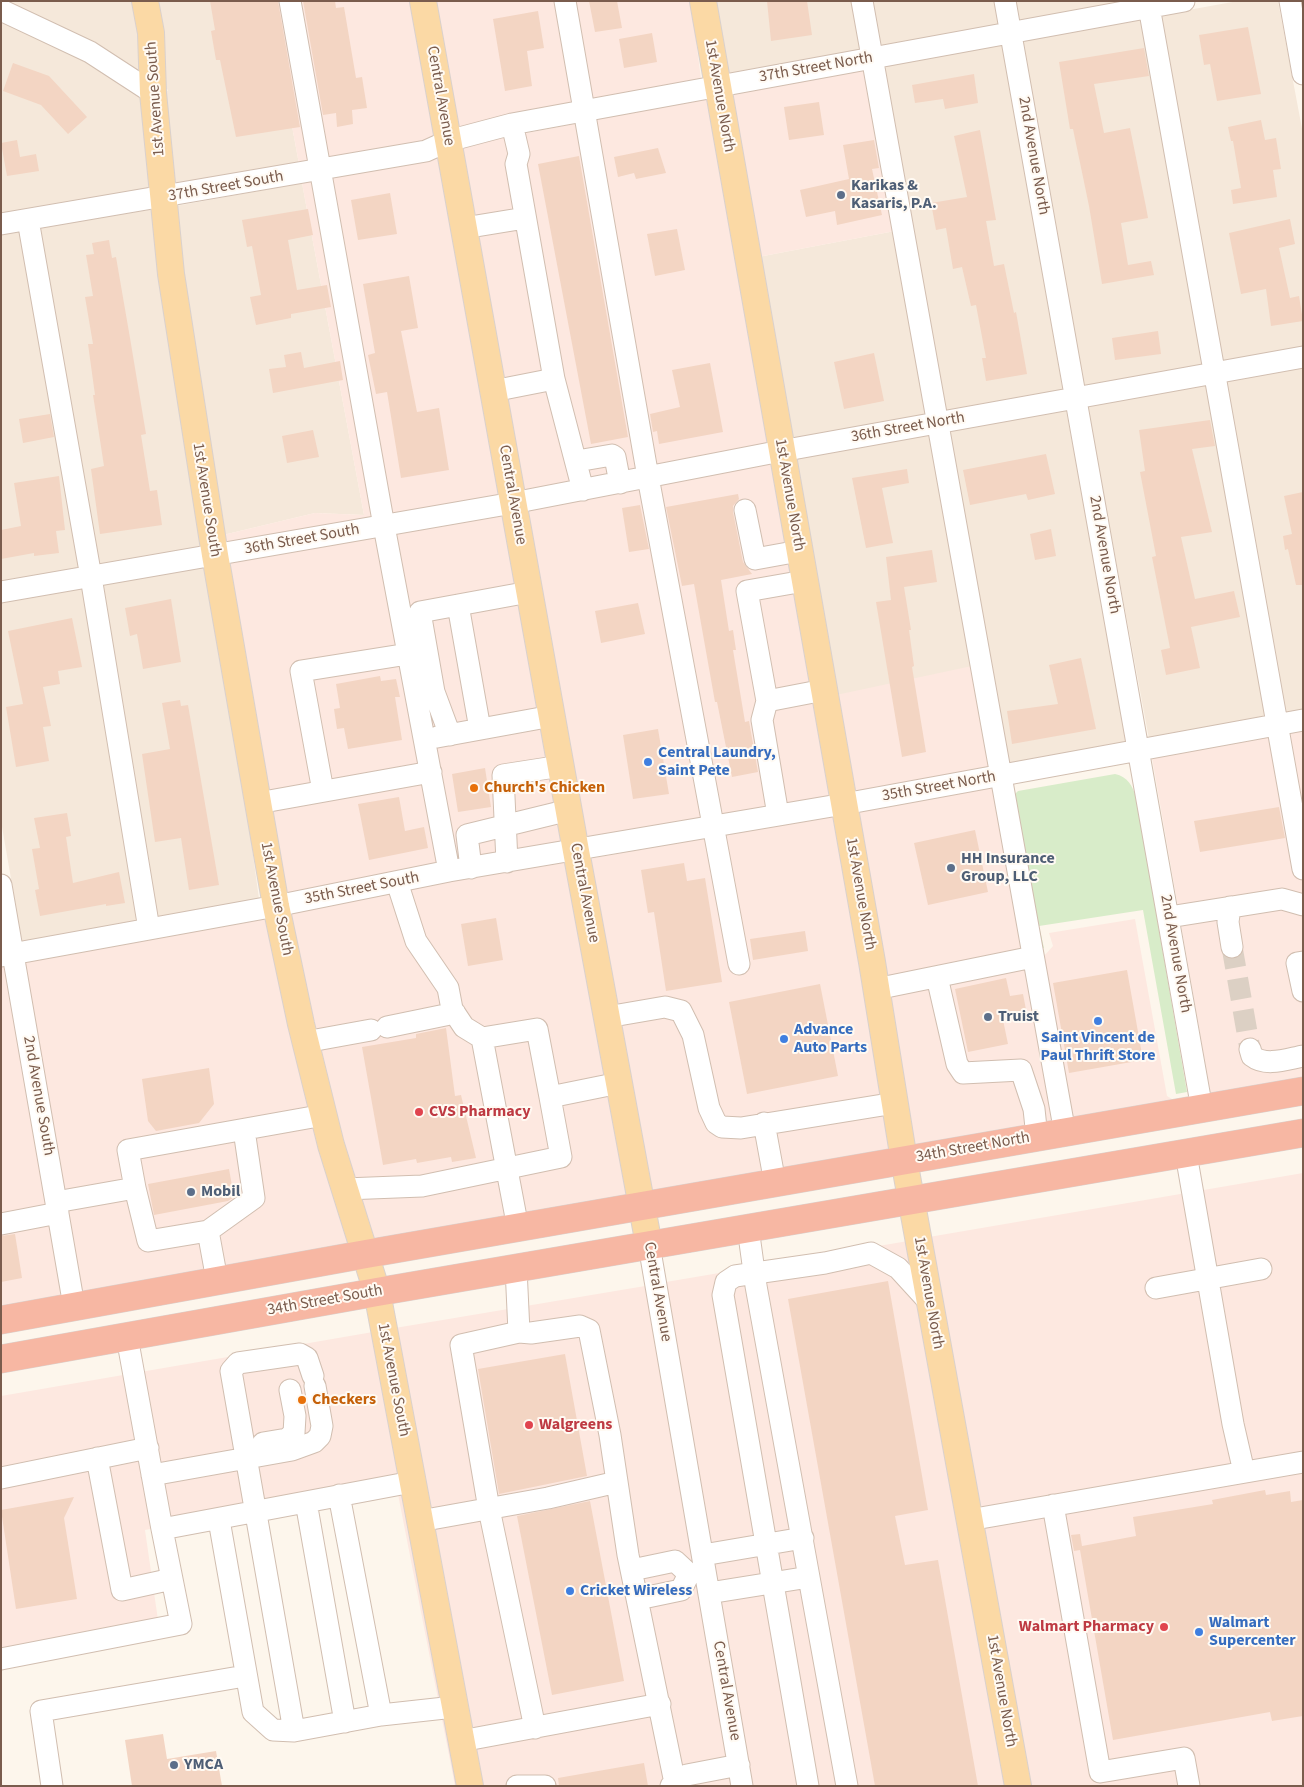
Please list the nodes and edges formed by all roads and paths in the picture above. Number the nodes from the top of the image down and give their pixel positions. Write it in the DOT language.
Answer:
graph roads {
  1 [pos="145,1"];
  2 [pos="290,1"];
  3 [pos="423,1"];
  4 [pos="565,1"];
  5 [pos="703,1"];
  6 [pos="862,1"];
  7 [pos="1006,1"];
  8 [pos="1184,1"];
  9 [pos="1290,1"];
  10 [pos="1149,4"];
  11 [pos="1,10"];
  12 [pos="1011,33"];
  13 [pos="872,58"];
  14 [pos="1303,74"];
  15 [pos="717,86"];
  16 [pos="153,92"];
  17 [pos="585,112"];
  18 [pos="512,124"];
  19 [pos="448,141"];
  20 [pos="321,170"];
  21 [pos="164,198"];
  22 [pos="525,218"];
  23 [pos="28,220"];
  24 [pos="1,224"];
  25 [pos="464,228"];
  26 [pos="1303,357"];
  27 [pos="1216,372"];
  28 [pos="554,379"];
  29 [pos="493,391"];
  30 [pos="1075,398"];
  31 [pos="937,423"];
  32 [pos="781,451"];
  33 [pos="577,461"];
  34 [pos="648,477"];
  35 [pos="620,483"];
  36 [pos="583,490"];
  37 [pos="513,503"];
  38 [pos="746,510"];
  39 [pos="384,526"];
  40 [pos="799,551"];
  41 [pos="215,555"];
  42 [pos="90,577"];
  43 [pos="804,581"];
  44 [pos="1,592"];
  45 [pos="529,592"];
  46 [pos="458,605"];
  47 [pos="408,654"];
  48 [pos="824,690"];
  49 [pos="767,701"];
  50 [pos="552,716"];
  51 [pos="1303,720"];
  52 [pos="1277,725"];
  53 [pos="480,729"];
  54 [pos="450,735"];
  55 [pos="424,739"];
  56 [pos="1140,751"];
  57 [pos="561,766"];
  58 [pos="431,772"];
  59 [pos="1001,776"];
  60 [pos="323,791"];
  61 [pos="258,803"];
  62 [pos="844,804"];
  63 [pos="568,810"];
  64 [pos="778,815"];
  65 [pos="506,826"];
  66 [pos="713,827"];
  67 [pos="576,851"];
  68 [pos="507,862"];
  69 [pos="471,868"];
  70 [pos="1303,869"];
  71 [pos="449,871"];
  72 [pos="397,882"];
  73 [pos="1,885"];
  74 [pos="1303,905"];
  75 [pos="276,906"];
  76 [pos="1230,907"];
  77 [pos="1169,917"];
  78 [pos="149,929"];
  79 [pos="1232,947"];
  80 [pos="7,955"];
  81 [pos="1034,957"];
  82 [pos="1303,962"];
  83 [pos="739,964"];
  84 [pos="937,977"];
  85 [pos="876,989"];
  86 [pos="1303,991"];
  87 [pos="455,1013"];
  88 [pos="607,1017"];
  89 [pos="482,1038"];
  90 [pos="305,1042"];
  91 [pos="1250,1049"];
  92 [pos="1303,1056"];
  93 [pos="620,1084"];
  94 [pos="1294,1093"];
  95 [pos="550,1097"];
  96 [pos="895,1103"];
  97 [pos="1202,1109"];
  98 [pos="324,1115"];
  99 [pos="764,1123"];
  100 [pos="244,1130"];
  101 [pos="1065,1132"];
  102 [pos="1303,1133"];
  103 [pos="1037,1137"];
  104 [pos="1186,1154"];
  105 [pos="904,1160"];
  106 [pos="507,1168"];
  107 [pos="775,1183"];
  108 [pos="135,1188"];
  109 [pos="346,1189"];
  110 [pos="912,1202"];
  111 [pos="643,1206"];
  112 [pos="57,1207"];
  113 [pos="1,1224"];
  114 [pos="518,1228"];
  115 [pos="748,1228"];
  116 [pos="208,1231"];
  117 [pos="649,1245"];
  118 [pos="366,1254"];
  119 [pos="516,1268"];
  120 [pos="1261,1270"];
  121 [pos="1209,1278"];
  122 [pos="226,1279"];
  123 [pos="755,1280"];
  124 [pos="1156,1288"];
  125 [pos="377,1292"];
  126 [pos="930,1303"];
  127 [pos="63,1308"];
  128 [pos="1,1320"];
  129 [pos="519,1332"];
  130 [pos="134,1336"];
  131 [pos="1,1343"];
  132 [pos="284,1356"];
  133 [pos="1,1359"];
  134 [pos="148,1448"];
  135 [pos="98,1458"];
  136 [pos="246,1458"];
  137 [pos="1303,1462"];
  138 [pos="1244,1472"];
  139 [pos="152,1475"];
  140 [pos="1,1478"];
  141 [pos="412,1482"];
  142 [pos="617,1482"];
  143 [pos="339,1495"];
  144 [pos="306,1502"];
  145 [pos="1053,1505"];
  146 [pos="489,1509"];
  147 [pos="256,1511"];
  148 [pos="219,1520"];
  149 [pos="969,1520"];
  150 [pos="420,1521"];
  151 [pos="162,1529"];
  152 [pos="803,1538"];
  153 [pos="767,1545"];
  154 [pos="699,1567"];
  155 [pos="632,1570"];
  156 [pos="810,1577"];
  157 [pos="172,1579"];
  158 [pos="774,1582"];
  159 [pos="709,1593"];
  160 [pos="638,1599"];
  161 [pos="1,1659"];
  162 [pos="245,1676"];
  163 [pos="660,1704"];
  164 [pos="454,1707"];
  165 [pos="381,1715"];
  166 [pos="345,1722"];
  167 [pos="535,1728"];
  168 [pos="294,1731"];
  169 [pos="461,1741"];
  170 [pos="739,1765"];
  171 [pos="673,1784"];
  172 [pos="52,1786"];
  173 [pos="470,1786"];
  174 [pos="517,1786"];
  175 [pos="545,1786"];
  176 [pos="742,1786"];
  177 [pos="808,1786"];
  178 [pos="847,1786"];
  179 [pos="1018,1786"];
  180 [pos="1189,1786"];
  1 -- 16 [label="main road, 1st Avenue South"];
  2 -- 20 [label="street"];
  3 -- 19 [label="main road, Central Avenue"];
  4 -- 17 [label="street"];
  5 -- 15 [label="main road, 1st Avenue North"];
  6 -- 13 [label="street"];
  7 -- 12 [label="street, 2nd Avenue North"];
  8 -- 10 [label="street, 37th Street North"];
  9 -- 14 [label="street"];
  10 -- 12 [label="street, 37th Street North"];
  10 -- 27 [label="street"];
  11 -- 16 [label="street"];
  12 -- 13 [label="street, 37th Street North"];
  12 -- 30 [label="street, 2nd Avenue North"];
  13 -- 15 [label="street, 37th Street North"];
  13 -- 31 [label="street"];
  15 -- 17 [label="street, 37th Street North"];
  15 -- 32 [label="main road, 1st Avenue North"];
  16 -- 21 [label="main road, 1st Avenue South"];
  17 -- 18 [label="street, 37th Street North"];
  17 -- 34 [label="street"];
  18 -- 19 [label="street, 37th Street North"];
  18 -- 22 [label="street"];
  19 -- 20 [label="street, 37th Street South"];
  19 -- 25 [label="main road, Central Avenue"];
  20 -- 21 [label="street, 37th Street South"];
  20 -- 39 [label="street"];
  21 -- 23 [label="street, 37th Street South"];
  21 -- 41 [label="main road, 1st Avenue South"];
  22 -- 25 [label="street"];
  22 -- 28 [label="street"];
  23 -- 24 [label="street, 37th Street South"];
  23 -- 42 [label="street"];
  25 -- 29 [label="main road, Central Avenue"];
  26 -- 27 [label="street, 36th Street North"];
  27 -- 30 [label="street, 36th Street North"];
  27 -- 52 [label="street"];
  28 -- 29 [label="street"];
  28 -- 33 [label="street"];
  29 -- 37 [label="main road, Central Avenue"];
  30 -- 31 [label="street, 36th Street North"];
  30 -- 56 [label="street, 2nd Avenue North"];
  31 -- 32 [label="street, 36th Street North"];
  31 -- 59 [label="street"];
  32 -- 34 [label="street, 36th Street North"];
  32 -- 40 [label="main road, 1st Avenue North"];
  33 -- 35 [label="street"];
  33 -- 36 [label="street"];
  34 -- 35 [label="street, 36th Street North"];
  34 -- 66 [label="street"];
  35 -- 36 [label="street, 36th Street North"];
  36 -- 37 [label="street, 36th Street North"];
  37 -- 39 [label="street, 36th Street South"];
  37 -- 45 [label="main road, Central Avenue"];
  38 -- 40 [label="street"];
  39 -- 41 [label="street, 36th Street South"];
  39 -- 47 [label="street"];
  40 -- 43 [label="main road, 1st Avenue North"];
  41 -- 42 [label="street, 36th Street South"];
  41 -- 61 [label="main road, 1st Avenue South"];
  42 -- 44 [label="street, 36th Street South"];
  42 -- 78 [label="street"];
  43 -- 48 [label="main road, 1st Avenue North"];
  43 -- 49 [label="street"];
  45 -- 46 [label="street"];
  45 -- 50 [label="main road, Central Avenue"];
  46 -- 53 [label="street"];
  46 -- 54 [label="street"];
  47 -- 55 [label="street"];
  47 -- 60 [label="street"];
  48 -- 49 [label="street"];
  48 -- 62 [label="main road, 1st Avenue North"];
  49 -- 64 [label="street"];
  50 -- 53 [label="street"];
  50 -- 57 [label="main road, Central Avenue"];
  51 -- 52 [label="street, 35th Street North"];
  52 -- 56 [label="street, 35th Street North"];
  52 -- 70 [label="street"];
  53 -- 54 [label="street"];
  54 -- 55 [label="street"];
  55 -- 58 [label="street"];
  56 -- 59 [label="street, 35th Street North"];
  56 -- 77 [label="street, 2nd Avenue North"];
  57 -- 63 [label="main road, Central Avenue"];
  57 -- 65 [label="street"];
  58 -- 60 [label="street"];
  58 -- 71 [label="street"];
  59 -- 62 [label="street, 35th Street North"];
  59 -- 81 [label="street"];
  60 -- 61 [label="street"];
  61 -- 75 [label="main road, 1st Avenue South"];
  62 -- 64 [label="street, 35th Street North"];
  62 -- 85 [label="main road, 1st Avenue North"];
  63 -- 65 [label="street"];
  63 -- 67 [label="main road, Central Avenue"];
  64 -- 66 [label="street, 35th Street North"];
  65 -- 68 [label="street"];
  65 -- 69 [label="street"];
  66 -- 67 [label="street, 35th Street North"];
  66 -- 83 [label="street"];
  67 -- 68 [label="street, 35th Street South"];
  67 -- 88 [label="main road, Central Avenue"];
  68 -- 69 [label="street, 35th Street South"];
  69 -- 71 [label="street, 35th Street South"];
  71 -- 72 [label="street, 35th Street South"];
  72 -- 75 [label="street, 35th Street South"];
  72 -- 87 [label="street"];
  73 -- 80 [label="street, 2nd Avenue South"];
  74 -- 76 [label="street"];
  75 -- 78 [label="street, 35th Street South"];
  75 -- 90 [label="main road, 1st Avenue South"];
  76 -- 77 [label="street"];
  76 -- 79 [label="street"];
  77 -- 97 [label="street, 2nd Avenue North"];
  78 -- 80 [label="street, 35th Street South"];
  80 -- 112 [label="street, 2nd Avenue South"];
  81 -- 84 [label="street"];
  81 -- 101 [label="street"];
  82 -- 86 [label="street"];
  84 -- 85 [label="street"];
  84 -- 103 [label="street"];
  85 -- 96 [label="main road, 1st Avenue North"];
  87 -- 89 [label="street"];
  87 -- 90 [label="street"];
  88 -- 93 [label="main road, Central Avenue"];
  88 -- 99 [label="street"];
  89 -- 95 [label="street"];
  89 -- 106 [label="street"];
  90 -- 98 [label="main road, 1st Avenue South"];
  91 -- 92 [label="street"];
  93 -- 95 [label="street"];
  93 -- 111 [label="main road, Central Avenue"];
  94 -- 97 [label="highway, 34th Street North"];
  94 -- 104 [label="highway"];
  95 -- 106 [label="street"];
  96 -- 99 [label="street"];
  96 -- 105 [label="main road, 1st Avenue North"];
  97 -- 101 [label="highway, 34th Street North"];
  98 -- 100 [label="street"];
  98 -- 109 [label="main road, 1st Avenue South"];
  99 -- 107 [label="street"];
  100 -- 108 [label="street"];
  100 -- 116 [label="street"];
  101 -- 103 [label="highway, 34th Street North"];
  102 -- 104 [label="highway"];
  103 -- 105 [label="highway, 34th Street North"];
  104 -- 110 [label="highway"];
  104 -- 121 [label="street"];
  105 -- 107 [label="highway, 34th Street North"];
  105 -- 110 [label="main road, 1st Avenue North"];
  106 -- 109 [label="street"];
  106 -- 114 [label="street"];
  107 -- 111 [label="highway, 34th Street North"];
  108 -- 112 [label="street"];
  108 -- 116 [label="street"];
  109 -- 118 [label="main road, 1st Avenue South"];
  110 -- 115 [label="highway"];
  110 -- 126 [label="main road, 1st Avenue North"];
  111 -- 114 [label="highway"];
  111 -- 117 [label="main road, Central Avenue"];
  112 -- 113 [label="street"];
  112 -- 127 [label="street, 2nd Avenue South"];
  114 -- 118 [label="highway"];
  115 -- 117 [label="highway"];
  115 -- 123 [label="street"];
  116 -- 122 [label="street"];
  117 -- 119 [label="highway, 34th Street South"];
  117 -- 154 [label="street, Central Avenue"];
  118 -- 122 [label="highway"];
  118 -- 125 [label="main road, 1st Avenue South"];
  119 -- 125 [label="highway, 34th Street South"];
  119 -- 129 [label="street"];
  120 -- 121 [label="street"];
  121 -- 124 [label="street"];
  121 -- 138 [label="street"];
  122 -- 127 [label="highway"];
  122 -- 130 [label="highway"];
  123 -- 126 [label="street"];
  123 -- 152 [label="street"];
  123 -- 153 [label="street"];
  125 -- 130 [label="highway, 34th Street South"];
  125 -- 141 [label="main road, 1st Avenue South"];
  126 -- 149 [label="main road, 1st Avenue North"];
  127 -- 128 [label="highway"];
  127 -- 131 [label="highway"];
  129 -- 142 [label="street"];
  129 -- 146 [label="street"];
  130 -- 133 [label="highway, 34th Street South"];
  130 -- 134 [label="street"];
  132 -- 136 [label="street"];
  132 -- 136 [label="street"];
  132 -- 136 [label="street"];
  134 -- 135 [label="street"];
  134 -- 139 [label="street"];
  135 -- 140 [label="street"];
  135 -- 157 [label="street"];
  136 -- 139 [label="street"];
  136 -- 147 [label="street"];
  137 -- 138 [label="street"];
  138 -- 145 [label="street"];
  139 -- 151 [label="street"];
  141 -- 143 [label="street"];
  141 -- 150 [label="main road, 1st Avenue South"];
  142 -- 146 [label="street"];
  142 -- 155 [label="street"];
  143 -- 144 [label="street"];
  143 -- 165 [label="street"];
  144 -- 147 [label="street"];
  144 -- 166 [label="street"];
  145 -- 149 [label="street"];
  145 -- 180 [label="street"];
  146 -- 150 [label="street"];
  146 -- 167 [label="street"];
  147 -- 148 [label="street"];
  147 -- 168 [label="street"];
  148 -- 151 [label="street"];
  148 -- 162 [label="street"];
  149 -- 179 [label="main road, 1st Avenue North"];
  150 -- 164 [label="main road, 1st Avenue South"];
  151 -- 157 [label="street"];
  152 -- 153 [label="street"];
  152 -- 156 [label="street"];
  153 -- 154 [label="street"];
  153 -- 158 [label="street"];
  154 -- 155 [label="street"];
  154 -- 159 [label="street, Central Avenue"];
  154 -- 160 [label="street"];
  155 -- 160 [label="street"];
  156 -- 158 [label="street"];
  156 -- 178 [label="street"];
  157 -- 161 [label="street"];
  158 -- 159 [label="street"];
  158 -- 177 [label="street"];
  159 -- 170 [label="street, Central Avenue"];
  160 -- 163 [label="street"];
  162 -- 168 [label="street"];
  162 -- 172 [label="street"];
  163 -- 167 [label="street"];
  163 -- 171 [label="street"];
  164 -- 165 [label="street"];
  164 -- 169 [label="main road, 1st Avenue South"];
  165 -- 166 [label="street"];
  166 -- 168 [label="street"];
  167 -- 169 [label="street"];
  169 -- 173 [label="main road, 1st Avenue South"];
  170 -- 171 [label="street"];
  170 -- 176 [label="street, Central Avenue"];
  174 -- 175 [label="street"];
}
